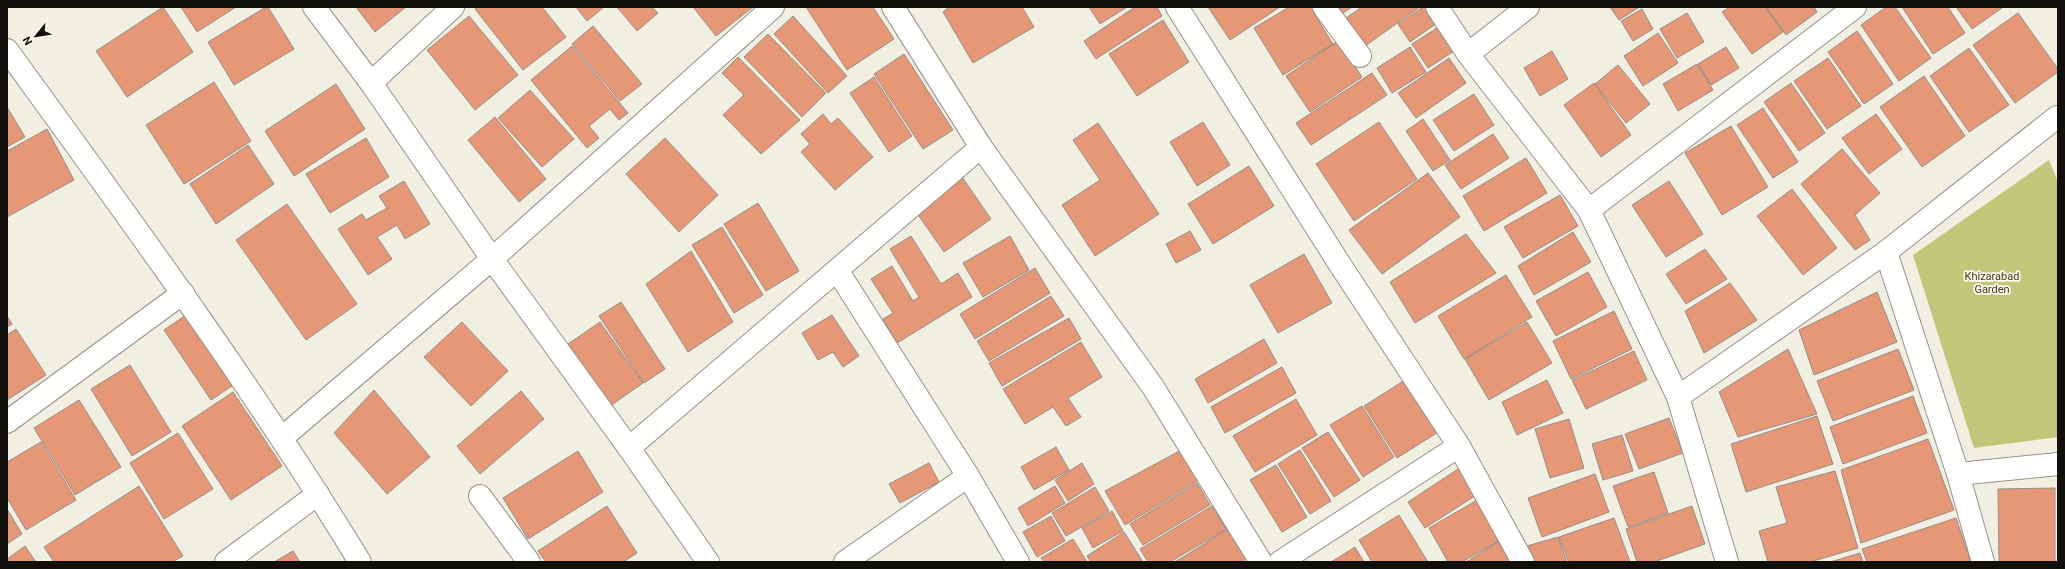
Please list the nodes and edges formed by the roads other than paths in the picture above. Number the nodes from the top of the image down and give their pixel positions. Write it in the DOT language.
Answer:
graph roads {
  1 [pos="314,7"];
  2 [pos="453,7"];
  3 [pos="773,7"];
  4 [pos="893,7"];
  5 [pos="1177,7"];
  6 [pos="1324,7"];
  7 [pos="1437,7"];
  8 [pos="1528,7"];
  9 [pos="1855,7"];
  10 [pos="7,50"];
  11 [pos="1468,54"];
  12 [pos="1360,56"];
  13 [pos="371,83"];
  14 [pos="2058,118"];
  15 [pos="981,147"];
  16 [pos="1589,210"];
  17 [pos="1886,252"];
  18 [pos="492,259"];
  19 [pos="837,270"];
  20 [pos="183,293"];
  21 [pos="1678,397"];
  22 [pos="7,422"];
  23 [pos="282,438"];
  24 [pos="1459,446"];
  25 [pos="629,448"];
  26 [pos="2058,464"];
  27 [pos="1958,474"];
  28 [pos="968,476"];
  29 [pos="318,494"];
  30 [pos="480,496"];
  31 [pos="226,562"];
  32 [pos="360,562"];
  33 [pos="529,562"];
  34 [pos="708,562"];
  35 [pos="845,562"];
  36 [pos="1018,562"];
  37 [pos="1261,562"];
  38 [pos="1280,562"];
  39 [pos="1523,562"];
  40 [pos="1726,562"];
  41 [pos="1983,562"];
  1 -- 13 [label="street"];
  2 -- 13 [label="street"];
  3 -- 18 [label="street"];
  4 -- 15 [label="street"];
  5 -- 24 [label="street"];
  6 -- 12 [label="street"];
  7 -- 11 [label="street"];
  8 -- 11 [label="street"];
  9 -- 16 [label="street"];
  10 -- 20 [label="street"];
  11 -- 16 [label="street"];
  13 -- 18 [label="street"];
  14 -- 17 [label="street"];
  15 -- 19 [label="street"];
  15 -- 37 [label="street"];
  16 -- 21 [label="street"];
  17 -- 21 [label="street"];
  17 -- 27 [label="street"];
  18 -- 23 [label="street"];
  18 -- 25 [label="street"];
  19 -- 25 [label="street"];
  19 -- 28 [label="street"];
  20 -- 22 [label="street"];
  20 -- 23 [label="street"];
  21 -- 40 [label="street"];
  23 -- 29 [label="street"];
  24 -- 38 [label="street"];
  24 -- 39 [label="street"];
  25 -- 34 [label="street"];
  26 -- 27 [label="street"];
  27 -- 41 [label="street"];
  28 -- 35 [label="street"];
  28 -- 36 [label="street"];
  29 -- 31 [label="street"];
  29 -- 32 [label="street"];
  30 -- 33 [label="street"];
}
